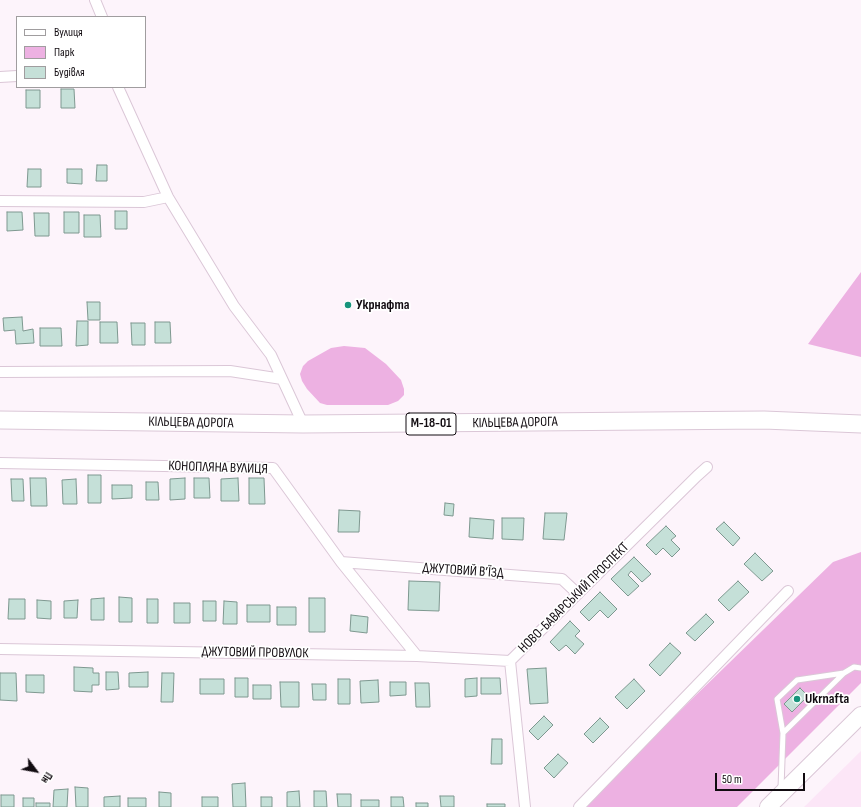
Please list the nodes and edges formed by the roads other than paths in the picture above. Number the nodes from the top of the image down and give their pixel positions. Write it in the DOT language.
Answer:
graph roads {
  1 [pos="95,0"];
  2 [pos="102,16"];
  3 [pos="16,76"];
  4 [pos="0,77"];
  5 [pos="118,88"];
  6 [pos="168,197"];
  7 [pos="0,201"];
  8 [pos="0,372"];
  9 [pos="282,379"];
  10 [pos="0,420"];
  11 [pos="303,424"];
  12 [pos="861,424"];
  13 [pos="0,463"];
  14 [pos="707,467"];
  15 [pos="341,562"];
  16 [pos="788,591"];
  17 [pos="578,594"];
  18 [pos="0,649"];
  19 [pos="417,656"];
  20 [pos="510,661"];
  21 [pos="861,668"];
  22 [pos="844,673"];
  23 [pos="861,715"];
  24 [pos="783,733"];
  25 [pos="782,794"];
  26 [pos="525,807"];
  27 [pos="579,807"];
  28 [pos="768,807"];
  1 -- 2 [label="street"];
  3 -- 4 [label="street"];
  5 -- 6 [label="street"];
  6 -- 7 [label="street"];
  6 -- 9 [label="street"];
  8 -- 9 [label="street"];
  9 -- 11 [label="street"];
  10 -- 11 [label="highway, КІЛЬЦЕВА ДОРОГА / М-18-01"];
  11 -- 12 [label="highway, КІЛЬЦЕВА ДОРОГА / М-18-01"];
  13 -- 15 [label="street, КОНОПЛЯНА ВУЛИЦЯ"];
  14 -- 17 [label="street, НОВО-БАВАРСЬКИЙ ПРОСПЕКТ"];
  15 -- 17 [label="street, ДЖУТОВИЙ В’ЇЗД"];
  15 -- 19 [label="street, КОНОПЛЯНА ВУЛИЦЯ"];
  16 -- 27 [label="street"];
  17 -- 20 [label="street, НОВО-БАВАРСЬКИЙ ПРОСПЕКТ"];
  18 -- 19 [label="street, ДЖУТОВИЙ ПРОВУЛОК"];
  19 -- 20 [label="street, ДЖУТОВИЙ ПРОВУЛОК"];
  20 -- 26 [label="street, НОВО-БАВАРСЬКИЙ ПРОСПЕКТ"];
  21 -- 22 [label="lane"];
  22 -- 24 [label="lane"];
  22 -- 24 [label="lane"];
  23 -- 25 [label="main road"];
  24 -- 25 [label="lane"];
  25 -- 28 [label="main road"];
}
